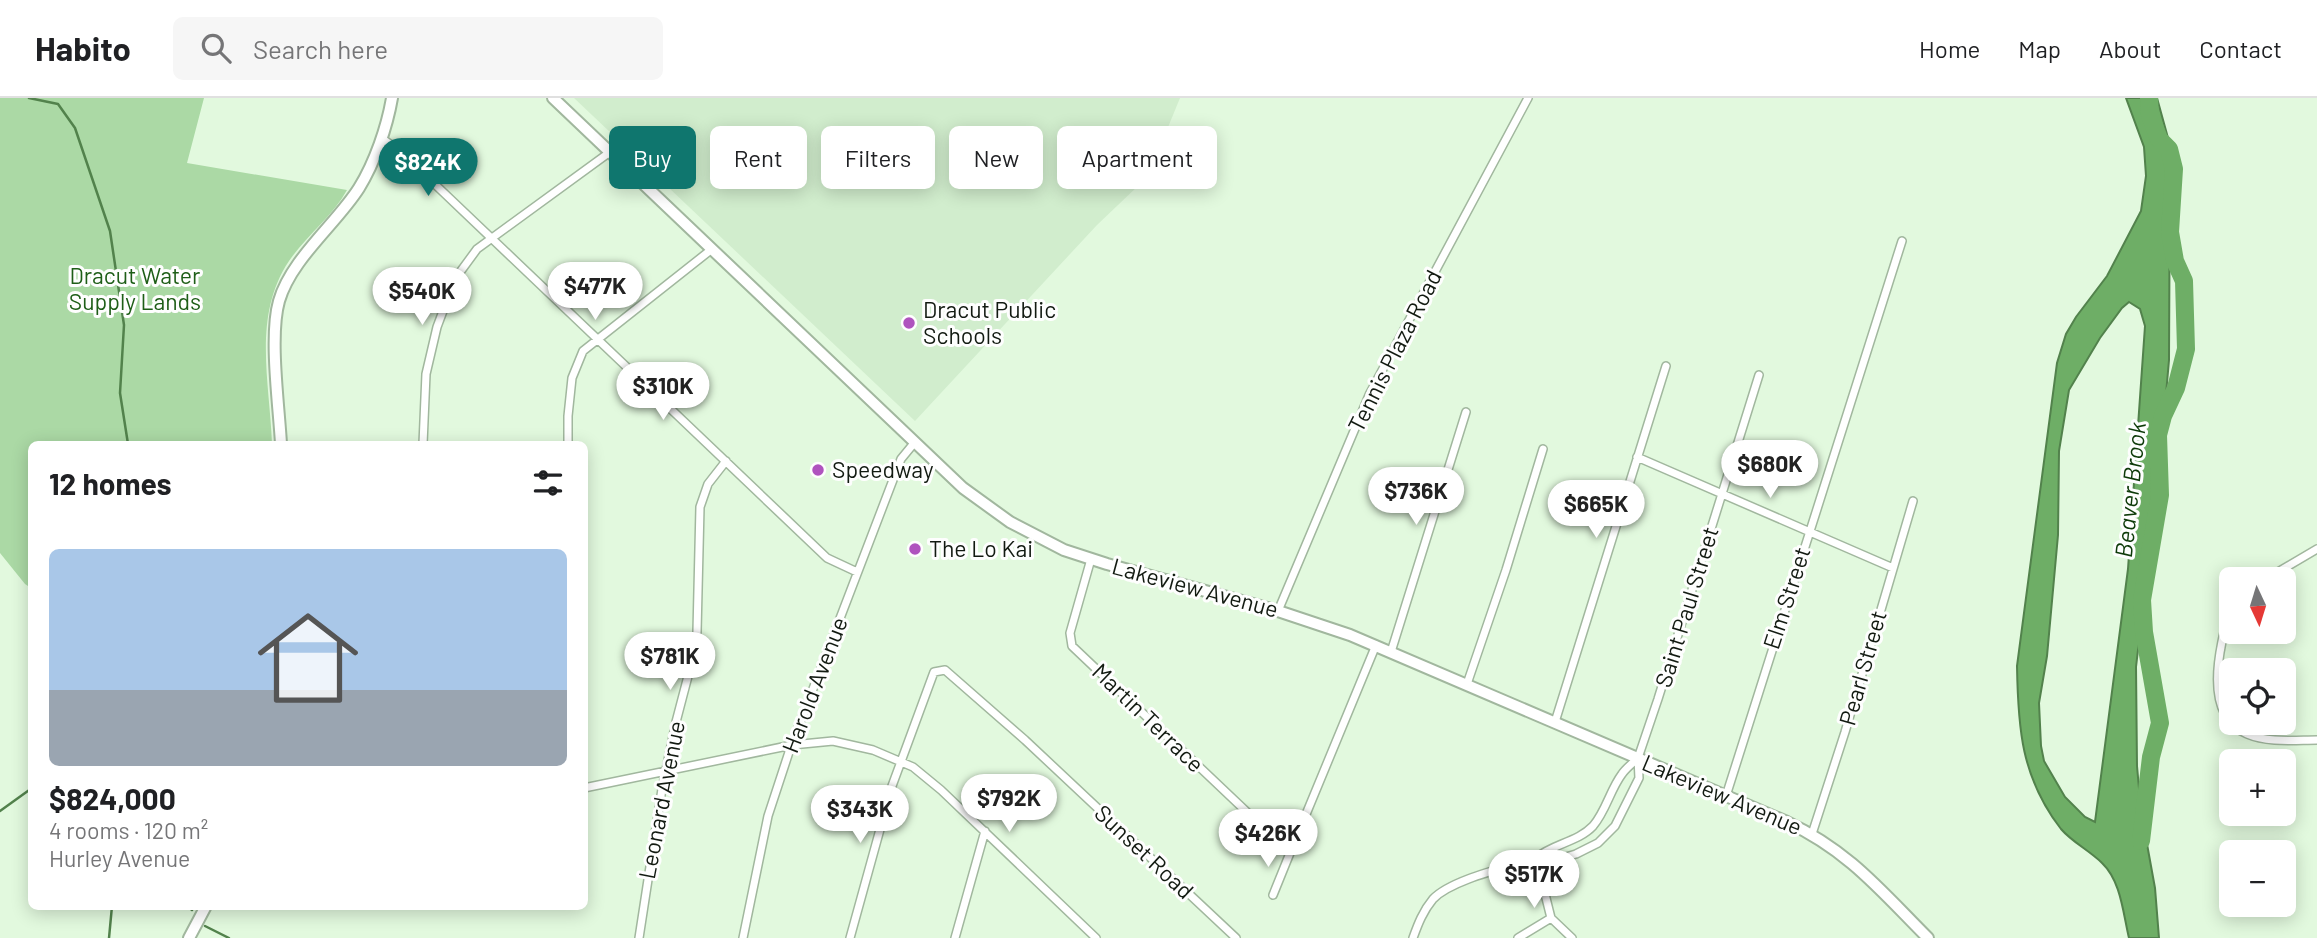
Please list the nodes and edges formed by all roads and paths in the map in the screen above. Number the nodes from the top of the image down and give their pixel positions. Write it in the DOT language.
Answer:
graph roads {
  1 [pos="392,98"];
  2 [pos="554,98"];
  3 [pos="1528,98"];
  4 [pos="381,138"];
  5 [pos="609,151"];
  6 [pos="609,153"];
  7 [pos="649,189"];
  8 [pos="491,240"];
  9 [pos="1902,241"];
  10 [pos="712,249"];
  11 [pos="596,339"];
  12 [pos="1666,366"];
  13 [pos="1759,375"];
  14 [pos="1466,412"];
  15 [pos="281,441"];
  16 [pos="424,441"];
  17 [pos="568,441"];
  18 [pos="915,442"];
  19 [pos="1543,449"];
  20 [pos="1637,457"];
  21 [pos="726,461"];
  22 [pos="1722,495"];
  23 [pos="1913,501"];
  24 [pos="1809,531"];
  25 [pos="2317,549"];
  26 [pos="1091,559"];
  27 [pos="2286,567"];
  28 [pos="1893,568"];
  29 [pos="858,572"];
  30 [pos="1278,611"];
  31 [pos="2224,644"];
  32 [pos="1376,645"];
  33 [pos="1391,652"];
  34 [pos="1467,684"];
  35 [pos="1555,722"];
  36 [pos="2317,740"];
  37 [pos="792,744"];
  38 [pos="1638,758"];
  39 [pos="900,762"];
  40 [pos="666,772"];
  41 [pos="588,787"];
  42 [pos="1726,796"];
  43 [pos="985,831"];
  44 [pos="1812,834"];
  45 [pos="1290,853"];
  46 [pos="1535,858"];
  47 [pos="1273,895"];
  48 [pos="204,910"];
  49 [pos="1551,918"];
  50 [pos="189,938"];
  51 [pos="639,938"];
  52 [pos="743,938"];
  53 [pos="850,938"];
  54 [pos="955,938"];
  55 [pos="1096,938"];
  56 [pos="1236,938"];
  57 [pos="1413,938"];
  58 [pos="1518,938"];
  59 [pos="1572,938"];
  60 [pos="1928,938"];
  1 -- 4 [label="main road"];
  2 -- 5 [label="main road, Lakeview Avenue"];
  3 -- 30 [label="street, Tennis Plaza Road"];
  4 -- 8 [label="street"];
  4 -- 15 [label="main road"];
  6 -- 8 [label="street"];
  7 -- 10 [label="main road, Lakeview Avenue"];
  8 -- 11 [label="street"];
  8 -- 16 [label="street"];
  9 -- 24 [label="street, Elm Street"];
  10 -- 11 [label="street"];
  10 -- 18 [label="main road, Lakeview Avenue"];
  11 -- 17 [label="street"];
  11 -- 21 [label="street"];
  12 -- 20 [label="street"];
  13 -- 22 [label="street, Saint Paul Street"];
  14 -- 33 [label="street"];
  18 -- 26 [label="main road, Lakeview Avenue"];
  18 -- 29 [label="street, Harold Avenue"];
  19 -- 34 [label="street"];
  20 -- 22 [label="street"];
  20 -- 35 [label="street"];
  21 -- 29 [label="street"];
  21 -- 40 [label="street, Leonard Avenue"];
  22 -- 24 [label="street"];
  22 -- 38 [label="street, Saint Paul Street"];
  23 -- 28 [label="street, Pearl Street"];
  24 -- 28 [label="street"];
  24 -- 42 [label="street, Elm Street"];
  25 -- 27 [label="street"];
  26 -- 30 [label="main road, Lakeview Avenue"];
  26 -- 45 [label="street, Martin Terrace"];
  28 -- 44 [label="street, Pearl Street"];
  29 -- 37 [label="street, Harold Avenue"];
  30 -- 32 [label="main road, Lakeview Avenue"];
  31 -- 36 [label="street"];
  32 -- 33 [label="main road, Lakeview Avenue"];
  32 -- 45 [label="street"];
  33 -- 34 [label="main road, Lakeview Avenue"];
  34 -- 35 [label="main road, Lakeview Avenue"];
  35 -- 38 [label="main road, Lakeview Avenue"];
  37 -- 39 [label="street"];
  37 -- 40 [label="street"];
  37 -- 52 [label="street, Harold Avenue"];
  38 -- 42 [label="main road, Lakeview Avenue"];
  38 -- 46 [label="street"];
  38 -- 46 [label="street"];
  39 -- 43 [label="street"];
  39 -- 53 [label="street"];
  39 -- 56 [label="street, Sunset Road"];
  40 -- 41 [label="street"];
  40 -- 51 [label="street, Leonard Avenue"];
  42 -- 44 [label="main road, Lakeview Avenue"];
  43 -- 54 [label="street"];
  43 -- 55 [label="street"];
  44 -- 60 [label="main road, Lakeview Avenue"];
  45 -- 47 [label="street"];
  46 -- 49 [label="street"];
  46 -- 57 [label="street"];
  48 -- 50 [label="main road"];
  49 -- 58 [label="street"];
  49 -- 59 [label="street"];
}
